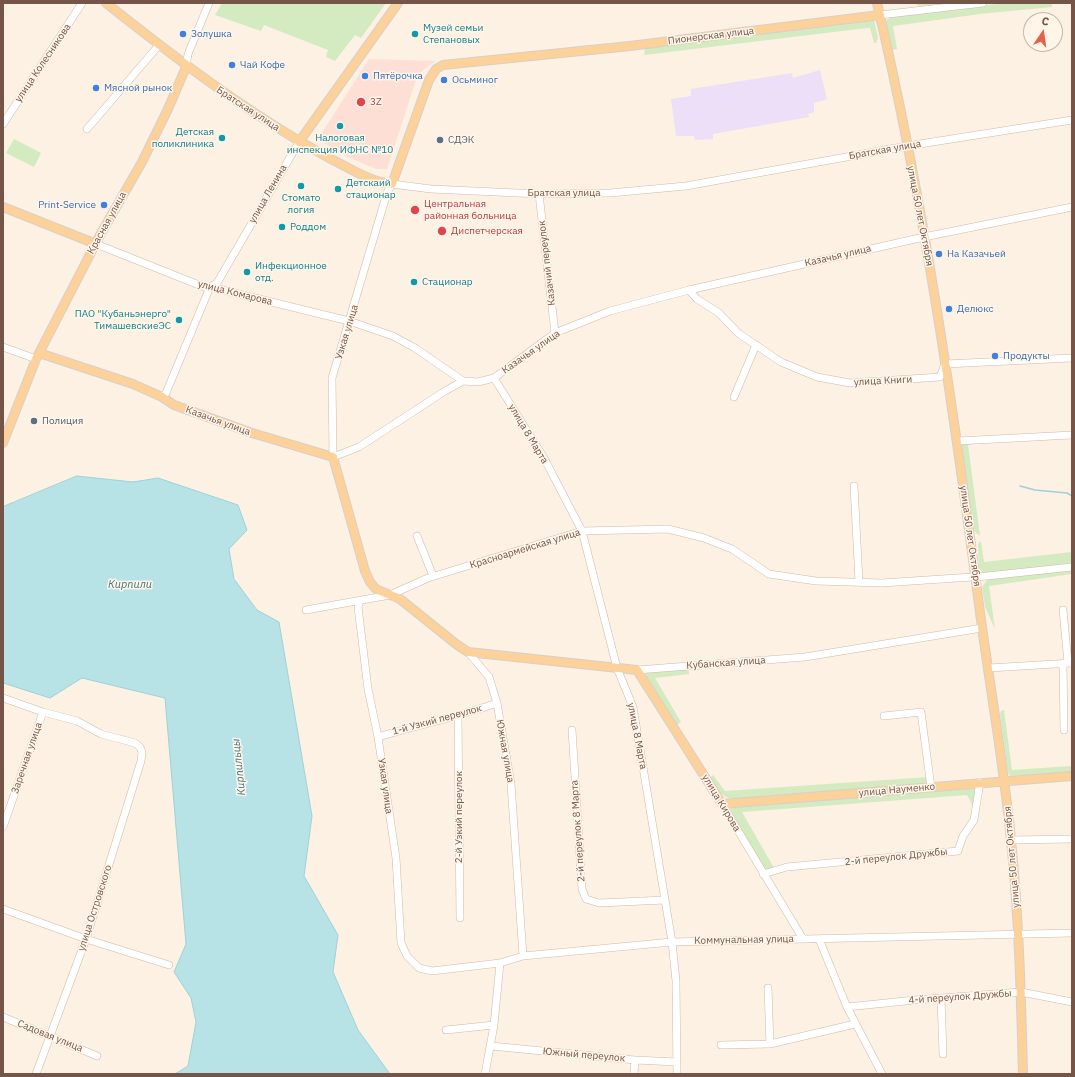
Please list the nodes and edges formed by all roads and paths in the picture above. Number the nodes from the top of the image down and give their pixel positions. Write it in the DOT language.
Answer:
graph roads {
  1 [pos="82,3"];
  2 [pos="106,3"];
  3 [pos="209,3"];
  4 [pos="398,3"];
  5 [pos="877,3"];
  6 [pos="983,3"];
  7 [pos="880,15"];
  8 [pos="159,45"];
  9 [pos="186,66"];
  10 [pos="440,67"];
  11 [pos="6,112"];
  12 [pos="1072,120"];
  13 [pos="3,124"];
  14 [pos="87,129"];
  15 [pos="299,142"];
  16 [pos="907,146"];
  17 [pos="392,184"];
  18 [pos="538,194"];
  19 [pos="3,207"];
  20 [pos="1072,207"];
  21 [pos="924,237"];
  22 [pos="96,244"];
  23 [pos="210,287"];
  24 [pos="689,290"];
  25 [pos="350,321"];
  26 [pos="555,333"];
  27 [pos="756,345"];
  28 [pos="3,347"];
  29 [pos="38,356"];
  30 [pos="1072,358"];
  31 [pos="945,364"];
  32 [pos="494,378"];
  33 [pos="463,381"];
  34 [pos="162,396"];
  35 [pos="734,397"];
  36 [pos="1072,435"];
  37 [pos="958,441"];
  38 [pos="3,443"];
  39 [pos="333,457"];
  40 [pos="854,486"];
  41 [pos="582,531"];
  42 [pos="417,536"];
  43 [pos="1072,567"];
  44 [pos="433,576"];
  45 [pos="976,577"];
  46 [pos="859,582"];
  47 [pos="390,595"];
  48 [pos="360,600"];
  49 [pos="306,610"];
  50 [pos="1064,610"];
  51 [pos="982,628"];
  52 [pos="468,652"];
  53 [pos="1068,663"];
  54 [pos="617,668"];
  55 [pos="989,668"];
  56 [pos="637,670"];
  57 [pos="3,698"];
  58 [pos="497,704"];
  59 [pos="43,712"];
  60 [pos="458,716"];
  61 [pos="884,716"];
  62 [pos="572,730"];
  63 [pos="1064,730"];
  64 [pos="378,737"];
  65 [pos="1072,776"];
  66 [pos="1004,780"];
  67 [pos="980,782"];
  68 [pos="931,787"];
  69 [pos="722,804"];
  70 [pos="3,827"];
  71 [pos="1072,839"];
  72 [pos="1011,840"];
  73 [pos="763,874"];
  74 [pos="666,900"];
  75 [pos="3,909"];
  76 [pos="460,918"];
  77 [pos="1019,933"];
  78 [pos="1072,933"];
  79 [pos="803,938"];
  80 [pos="86,939"];
  81 [pos="819,939"];
  82 [pos="672,942"];
  83 [pos="523,956"];
  84 [pos="500,962"];
  85 [pos="169,966"];
  86 [pos="419,968"];
  87 [pos="768,988"];
  88 [pos="1021,992"];
  89 [pos="941,998"];
  90 [pos="1072,1002"];
  91 [pos="847,1007"];
  92 [pos="3,1018"];
  93 [pos="855,1024"];
  94 [pos="494,1025"];
  95 [pos="446,1030"];
  96 [pos="50,1038"];
  97 [pos="770,1044"];
  98 [pos="721,1045"];
  99 [pos="491,1046"];
  100 [pos="943,1054"];
  101 [pos="97,1056"];
  102 [pos="635,1060"];
  103 [pos="677,1062"];
  104 [pos="36,1074"];
  105 [pos="485,1074"];
  106 [pos="634,1074"];
  107 [pos="677,1074"];
  108 [pos="882,1074"];
  109 [pos="1024,1074"];
  1 -- 11 [label="street, улица Колесникова"];
  2 -- 8 [label="main road, Братская улица"];
  3 -- 9 [label="street, Красная улица"];
  4 -- 15 [label="main road, улица Ленина"];
  5 -- 7 [label="main road, улица 50 лет Октября"];
  6 -- 7 [label="street, Пионерская улица"];
  7 -- 10 [label="main road, Пионерская улица"];
  7 -- 16 [label="main road, улица 50 лет Октября"];
  8 -- 9 [label="main road, Братская улица"];
  8 -- 14 [label="street"];
  9 -- 15 [label="main road, Братская улица"];
  9 -- 22 [label="main road, Красная улица"];
  10 -- 17 [label="main road, Узкая улица"];
  11 -- 13 [label="street, улица Колесникова"];
  12 -- 16 [label="street, Братская улица"];
  15 -- 17 [label="main road, Братская улица"];
  15 -- 23 [label="street, улица Ленина"];
  16 -- 18 [label="street, Братская улица"];
  16 -- 21 [label="main road, улица 50 лет Октября"];
  17 -- 18 [label="street, Братская улица"];
  17 -- 25 [label="street, Узкая улица"];
  18 -- 26 [label="street, Казачий переулок"];
  19 -- 22 [label="main road, улица Комарова"];
  20 -- 21 [label="street, Казачья улица"];
  21 -- 24 [label="street, Казачья улица"];
  21 -- 31 [label="main road, улица 50 лет Октября"];
  22 -- 23 [label="street, улица Комарова"];
  22 -- 29 [label="main road, Красная улица"];
  23 -- 25 [label="street, улица Комарова"];
  23 -- 34 [label="street, улица Ленина"];
  24 -- 26 [label="street, Казачья улица"];
  24 -- 27 [label="street, улица Книги"];
  25 -- 33 [label="street, улица Комарова"];
  25 -- 39 [label="street, Узкая улица"];
  26 -- 32 [label="street, Казачья улица"];
  27 -- 31 [label="street, улица Книги"];
  27 -- 35 [label="street"];
  28 -- 29 [label="street, Казачья улица"];
  29 -- 34 [label="main road, Казачья улица"];
  29 -- 38 [label="main road, Красная улица"];
  30 -- 31 [label="street"];
  31 -- 37 [label="main road, улица 50 лет Октября"];
  32 -- 33 [label="street, Казачья улица"];
  32 -- 41 [label="street, улица 8 Марта"];
  33 -- 39 [label="street, Казачья улица"];
  34 -- 39 [label="main road, Казачья улица"];
  36 -- 37 [label="street"];
  37 -- 45 [label="main road, улица 50 лет Октября"];
  39 -- 47 [label="main road, Узкая улица"];
  40 -- 46 [label="street"];
  41 -- 44 [label="street, Красноармейская улица"];
  41 -- 46 [label="street, Красноармейская улица"];
  41 -- 54 [label="street, улица 8 Марта"];
  42 -- 44 [label="street"];
  43 -- 45 [label="street, Красноармейская улица"];
  44 -- 47 [label="street, Красноармейская улица"];
  45 -- 46 [label="street, Красноармейская улица"];
  45 -- 51 [label="main road, улица 50 лет Октября"];
  47 -- 48 [label="street, Красноармейская улица"];
  47 -- 52 [label="main road, Южная улица"];
  48 -- 49 [label="street, Красноармейская улица"];
  48 -- 64 [label="street, Узкая улица"];
  50 -- 53 [label="street"];
  51 -- 55 [label="main road, улица 50 лет Октября"];
  51 -- 56 [label="street, Кубанская улица"];
  52 -- 54 [label="main road, Кубанская улица"];
  52 -- 58 [label="street, Южная улица"];
  53 -- 55 [label="street"];
  53 -- 63 [label="street"];
  54 -- 56 [label="main road, Кубанская улица"];
  54 -- 74 [label="street, улица 8 Марта"];
  55 -- 66 [label="main road, улица 50 лет Октября"];
  56 -- 69 [label="main road, улица Кирова"];
  57 -- 59 [label="street"];
  58 -- 60 [label="street, 1-й Узкий переулок"];
  58 -- 83 [label="street, Южная улица"];
  59 -- 70 [label="street, Заречная улица"];
  59 -- 80 [label="street, улица Островского"];
  60 -- 64 [label="street, 1-й Узкий переулок"];
  60 -- 76 [label="street, 2-й Узкий переулок"];
  61 -- 68 [label="street"];
  62 -- 74 [label="street, 2-й переулок 8 Марта"];
  64 -- 86 [label="street, Узкая улица"];
  65 -- 66 [label="main road, улица Науменко"];
  66 -- 67 [label="main road, улица Науменко"];
  66 -- 72 [label="main road, улица 50 лет Октября"];
  67 -- 68 [label="main road, улица Науменко"];
  67 -- 73 [label="street, 2-й переулок Дружбы"];
  68 -- 69 [label="main road, улица Науменко"];
  69 -- 73 [label="street, улица Кирова"];
  71 -- 72 [label="street"];
  72 -- 77 [label="main road, улица 50 лет Октября"];
  73 -- 79 [label="street, улица Кирова"];
  74 -- 82 [label="street, улица 8 Марта"];
  75 -- 80 [label="street"];
  77 -- 78 [label="street, Коммунальная улица"];
  77 -- 81 [label="street, Коммунальная улица"];
  77 -- 88 [label="main road, улица 50 лет Октября"];
  79 -- 81 [label="street, Коммунальная улица"];
  79 -- 82 [label="street, Коммунальная улица"];
  80 -- 85 [label="street"];
  80 -- 96 [label="street, улица Островского"];
  81 -- 91 [label="street"];
  82 -- 83 [label="street, Коммунальная улица"];
  82 -- 103 [label="street, улица 8 Марта"];
  83 -- 84 [label="street, Коммунальная улица"];
  84 -- 86 [label="street, Коммунальная улица"];
  84 -- 94 [label="street"];
  87 -- 97 [label="street"];
  88 -- 89 [label="street, 4-й переулок Дружбы"];
  88 -- 90 [label="street, 4-й переулок Дружбы"];
  88 -- 109 [label="main road, улица 50 лет Октября"];
  89 -- 91 [label="street, 4-й переулок Дружбы"];
  89 -- 100 [label="street"];
  91 -- 93 [label="street"];
  92 -- 96 [label="street, Садовая улица"];
  93 -- 97 [label="street"];
  93 -- 108 [label="street"];
  94 -- 95 [label="street"];
  94 -- 99 [label="street"];
  96 -- 101 [label="street, Садовая улица"];
  96 -- 104 [label="street, улица Островского"];
  97 -- 98 [label="street"];
  99 -- 102 [label="street, Южный переулок"];
  99 -- 105 [label="street"];
  102 -- 103 [label="street, Южный переулок"];
  102 -- 106 [label="street"];
  103 -- 107 [label="street, улица 8 Марта"];
}
